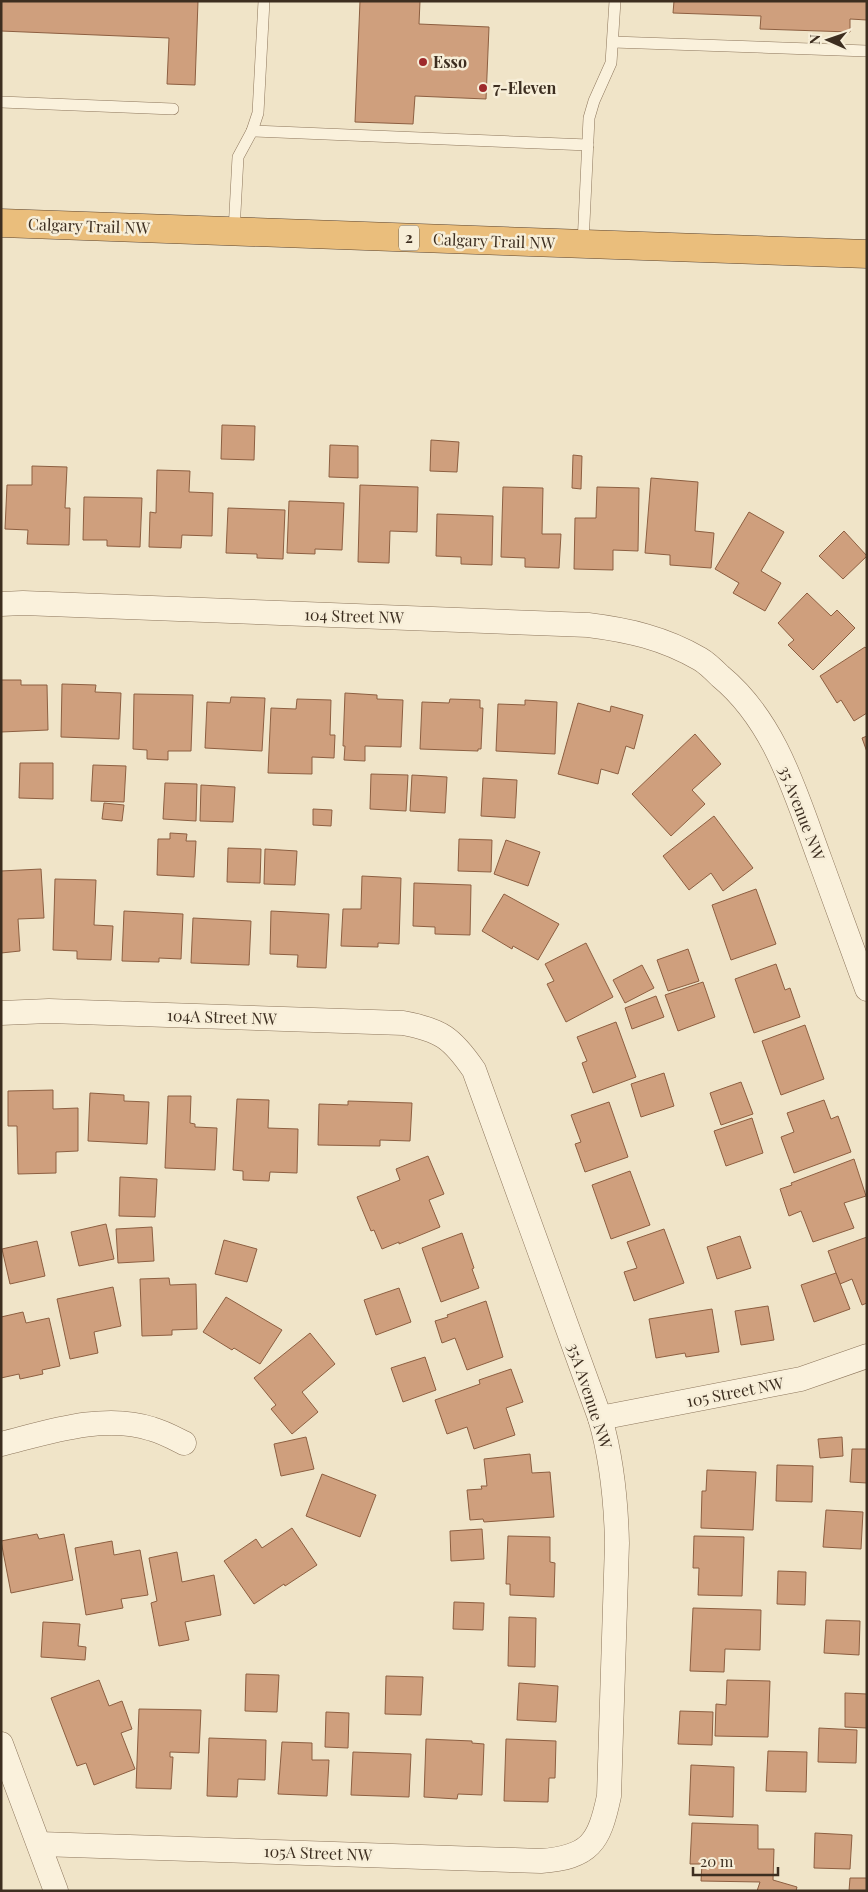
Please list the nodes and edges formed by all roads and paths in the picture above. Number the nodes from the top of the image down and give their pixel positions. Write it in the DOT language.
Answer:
graph roads {
  1 [pos="264,1"];
  2 [pos="615,1"];
  3 [pos="614,42"];
  4 [pos="867,51"];
  5 [pos="1,102"];
  6 [pos="173,109"];
  7 [pos="252,131"];
  8 [pos="588,145"];
  9 [pos="1,223"];
  10 [pos="234,231"];
  11 [pos="583,244"];
  12 [pos="867,254"];
  13 [pos="1,604"];
  14 [pos="701,660"];
  15 [pos="867,989"];
  16 [pos="1,1013"];
  17 [pos="442,1034"];
  18 [pos="867,1356"];
  19 [pos="600,1418"];
  20 [pos="184,1442"];
  21 [pos="1,1444"];
  22 [pos="1,1744"];
  23 [pos="40,1844"];
  24 [pos="592,1844"];
  25 [pos="56,1891"];
  1 -- 7 [label="lane"];
  2 -- 3 [label="lane"];
  3 -- 4 [label="lane"];
  3 -- 8 [label="lane"];
  5 -- 6 [label="lane"];
  7 -- 8 [label="lane"];
  7 -- 10 [label="lane"];
  8 -- 11 [label="lane"];
  9 -- 10 [label="highway, Calgary Trail NW / 2"];
  10 -- 11 [label="highway, Calgary Trail NW / 2"];
  11 -- 12 [label="highway, Calgary Trail NW / 2"];
  13 -- 14 [label="street, 104 Street NW"];
  14 -- 15 [label="street, 35 Avenue NW"];
  16 -- 17 [label="street, 104A Street NW"];
  17 -- 19 [label="street, 35A Avenue NW"];
  18 -- 19 [label="street, 105 Street NW"];
  19 -- 24 [label="street, 35A Avenue NW"];
  20 -- 21 [label="street"];
  22 -- 23 [label="street"];
  23 -- 24 [label="street, 105A Street NW"];
  23 -- 25 [label="street"];
}
